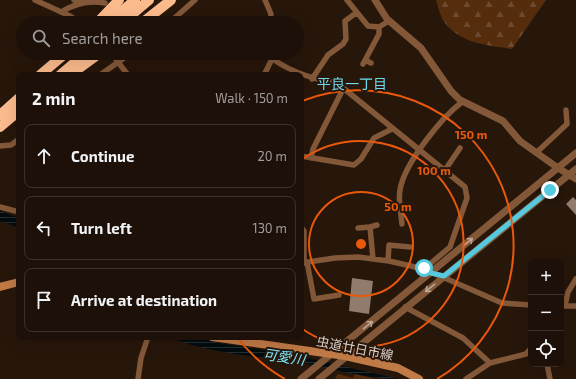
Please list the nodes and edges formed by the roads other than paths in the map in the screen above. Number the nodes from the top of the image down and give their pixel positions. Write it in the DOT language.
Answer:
graph roads {
  1 [pos="34,0"];
  2 [pos="74,0"];
  3 [pos="119,0"];
  4 [pos="171,0"];
  5 [pos="195,0"];
  6 [pos="265,0"];
  7 [pos="347,0"];
  8 [pos="375,0"];
  9 [pos="143,2"];
  10 [pos="84,3"];
  11 [pos="105,3"];
  12 [pos="61,12"];
  13 [pos="356,13"];
  14 [pos="178,15"];
  15 [pos="68,16"];
  16 [pos="104,16"];
  17 [pos="120,16"];
  18 [pos="129,16"];
  19 [pos="151,16"];
  20 [pos="271,16"];
  21 [pos="389,21"];
  22 [pos="379,27"];
  23 [pos="58,60"];
  24 [pos="64,60"];
  25 [pos="78,60"];
  26 [pos="90,60"];
  27 [pos="116,60"];
  28 [pos="122,60"];
  29 [pos="272,60"];
  30 [pos="274,60"];
  31 [pos="366,62"];
  32 [pos="118,63"];
  33 [pos="44,72"];
  34 [pos="50,72"];
  35 [pos="64,72"];
  36 [pos="74,72"];
  37 [pos="104,72"];
  38 [pos="126,72"];
  39 [pos="266,72"];
  40 [pos="298,72"];
  41 [pos="304,75"];
  42 [pos="312,79"];
  43 [pos="343,89"];
  44 [pos="16,98"];
  45 [pos="462,102"];
  46 [pos="566,110"];
  47 [pos="16,114"];
  48 [pos="0,115"];
  49 [pos="16,122"];
  50 [pos="0,127"];
  51 [pos="392,129"];
  52 [pos="0,135"];
  53 [pos="16,142"];
  54 [pos="0,146"];
  55 [pos="460,148"];
  56 [pos="420,150"];
  57 [pos="536,153"];
  58 [pos="576,153"];
  59 [pos="304,157"];
  60 [pos="311,158"];
  61 [pos="558,168"];
  62 [pos="576,169"];
  63 [pos="445,170"];
  64 [pos="573,177"];
  65 [pos="0,207"];
  66 [pos="16,211"];
  67 [pos="402,224"];
  68 [pos="377,225"];
  69 [pos="370,227"];
  70 [pos="358,228"];
  71 [pos="304,231"];
  72 [pos="410,247"];
  73 [pos="373,259"];
  74 [pos="388,261"];
  75 [pos="304,263"];
  76 [pos="424,268"];
  77 [pos="431,273"];
  78 [pos="444,276"];
  79 [pos="576,279"];
  80 [pos="16,283"];
  81 [pos="0,287"];
  82 [pos="339,295"];
  83 [pos="564,303"];
  84 [pos="528,305"];
  85 [pos="564,306"];
  86 [pos="576,306"];
  87 [pos="405,307"];
  88 [pos="147,340"];
  89 [pos="248,340"];
  90 [pos="528,352"];
  91 [pos="330,356"];
  92 [pos="342,359"];
  93 [pos="490,363"];
  94 [pos="548,367"];
  95 [pos="323,377"];
  96 [pos="138,379"];
  97 [pos="301,379"];
  98 [pos="419,379"];
  99 [pos="466,379"];
  100 [pos="550,379"];
  1 -- 12 [label="street"];
  2 -- 10 [label="street"];
  3 -- 16 [label="highway"];
  4 -- 19 [label="highway"];
  5 -- 14 [label="street"];
  6 -- 20 [label="street"];
  7 -- 13 [label="street"];
  8 -- 21 [label="street"];
  9 -- 17 [label="highway"];
  9 -- 18 [label="highway"];
  10 -- 11 [label="street"];
  10 -- 12 [label="street"];
  12 -- 15 [label="street"];
  13 -- 22 [label="street"];
  13 -- 42 [label="street"];
  21 -- 22 [label="street"];
  21 -- 45 [label="street"];
  22 -- 31 [label="street"];
  23 -- 33 [label="highway"];
  24 -- 34 [label="highway"];
  25 -- 35 [label="highway"];
  26 -- 36 [label="highway"];
  27 -- 32 [label="street"];
  28 -- 32 [label="street"];
  29 -- 39 [label="street"];
  30 -- 40 [label="street"];
  32 -- 37 [label="street"];
  32 -- 38 [label="street"];
  41 -- 42 [label="street"];
  42 -- 43 [label="street"];
  43 -- 51 [label="street"];
  43 -- 60 [label="street"];
  44 -- 48 [label="highway"];
  45 -- 56 [label="street"];
  45 -- 57 [label="street"];
  46 -- 57 [label="street"];
  47 -- 50 [label="highway"];
  49 -- 52 [label="highway"];
  51 -- 56 [label="street"];
  51 -- 60 [label="street"];
  53 -- 54 [label="street"];
  55 -- 63 [label="street"];
  56 -- 63 [label="street"];
  56 -- 67 [label="street"];
  57 -- 61 [label="street"];
  58 -- 61 [label="street"];
  59 -- 60 [label="street"];
  61 -- 64 [label="street"];
  77 -- 61 [label="street, one-way"];
  62 -- 64 [label="street"];
  63 -- 76 [label="street"];
  64 -- 78 [label="street"];
  65 -- 66 [label="street"];
  68 -- 69 [label="street"];
  69 -- 70 [label="street"];
  69 -- 73 [label="street"];
  71 -- 75 [label="street"];
  72 -- 74 [label="street"];
  73 -- 74 [label="street"];
  73 -- 75 [label="street"];
  74 -- 76 [label="street"];
  75 -- 82 [label="street"];
  76 -- 77 [label="street"];
  77 -- 78 [label="street"];
  91 -- 77 [label="street, one-way"];
  78 -- 84 [label="street"];
  78 -- 87 [label="street, one-way"];
  79 -- 83 [label="street"];
  80 -- 81 [label="main road"];
  85 -- 86 [label="street"];
  87 -- 92 [label="street"];
  87 -- 93 [label="street"];
  88 -- 96 [label="street"];
  89 -- 91 [label="main road, 虫道廿日市線"];
  90 -- 93 [label="street"];
  91 -- 92 [label="main road, 虫道廿日市線"];
  91 -- 97 [label="street"];
  92 -- 95 [label="street"];
  92 -- 98 [label="main road, 虫道廿日市線"];
  93 -- 99 [label="street"];
  94 -- 100 [label="street"];
}
